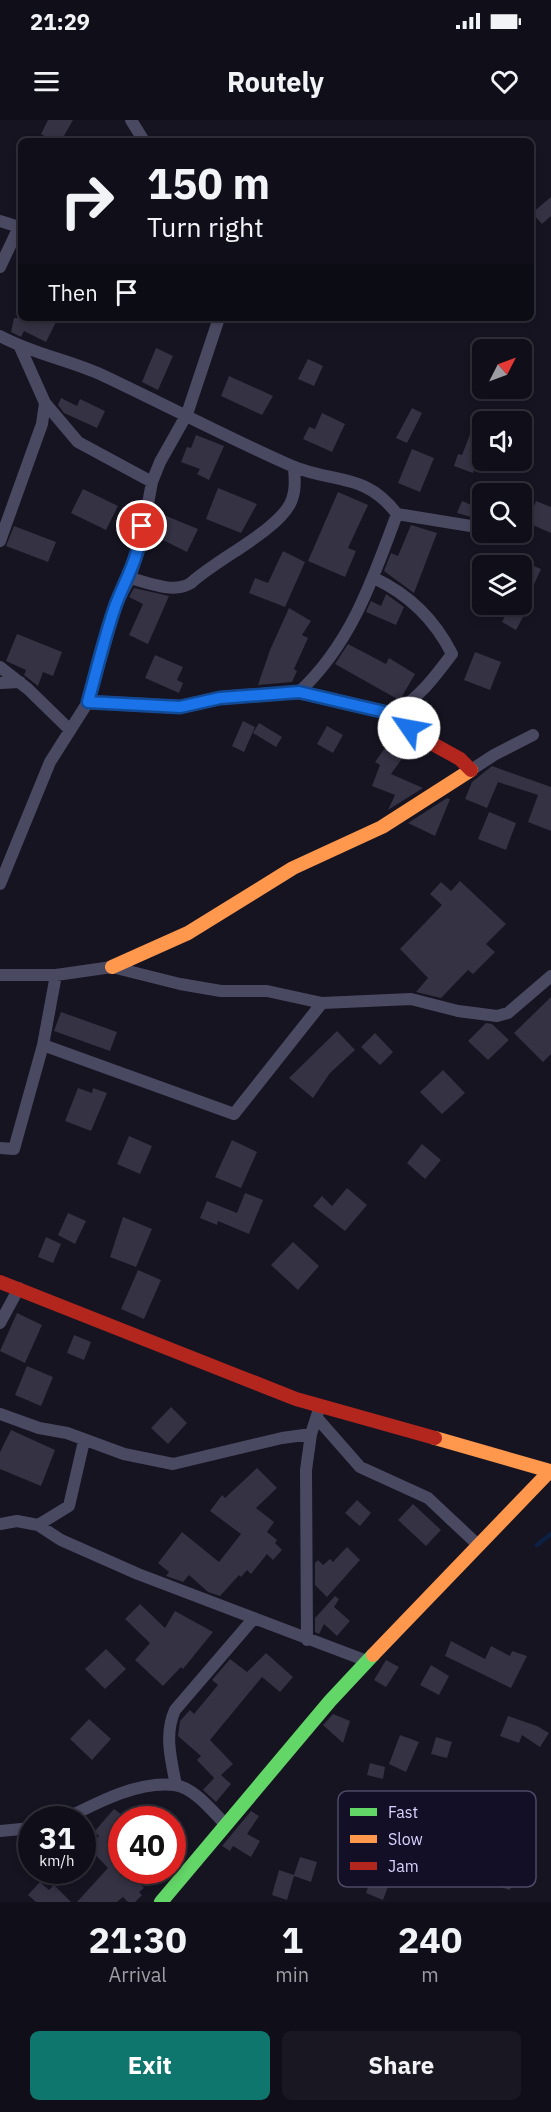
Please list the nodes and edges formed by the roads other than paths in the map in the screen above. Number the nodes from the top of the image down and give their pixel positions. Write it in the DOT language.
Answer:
graph roads {
  1 [pos="131,120"];
  2 [pos="142,138"];
  3 [pos="0,221"];
  4 [pos="18,227"];
  5 [pos="18,229"];
  6 [pos="0,267"];
  7 [pos="218,321"];
  8 [pos="0,336"];
  9 [pos="20,347"];
  10 [pos="45,403"];
  11 [pos="187,414"];
  12 [pos="294,467"];
  13 [pos="152,482"];
  14 [pos="397,514"];
  15 [pos="472,526"];
  16 [pos="0,541"];
  17 [pos="129,578"];
  18 [pos="374,578"];
  19 [pos="0,666"];
  20 [pos="20,682"];
  21 [pos="0,683"];
  22 [pos="299,692"];
  23 [pos="88,702"];
  24 [pos="393,714"];
  25 [pos="69,729"];
  26 [pos="533,735"];
  27 [pos="471,771"];
  28 [pos="0,884"];
  29 [pos="112,967"];
  30 [pos="0,975"];
  31 [pos="56,975"];
  32 [pos="551,976"];
  33 [pos="322,1003"];
  34 [pos="43,1045"];
  35 [pos="0,1148"];
  36 [pos="0,1282"];
  37 [pos="19,1288"];
  38 [pos="0,1323"];
  39 [pos="319,1412"];
  40 [pos="0,1414"];
  41 [pos="311,1434"];
  42 [pos="84,1441"];
  43 [pos="0,1524"];
  44 [pos="38,1525"];
  45 [pos="477,1544"];
  46 [pos="255,1618"];
  47 [pos="307,1640"];
  48 [pos="367,1661"];
  49 [pos="176,1785"];
  50 [pos="90,1806"];
  51 [pos="226,1825"];
  52 [pos="18,1829"];
  53 [pos="0,1831"];
  54 [pos="161,1902"];
  1 -- 2 [label="street"];
  3 -- 4 [label="street"];
  5 -- 6 [label="street"];
  7 -- 11 [label="street"];
  8 -- 9 [label="street"];
  9 -- 10 [label="street"];
  9 -- 11 [label="street"];
  10 -- 13 [label="street"];
  10 -- 16 [label="street"];
  11 -- 12 [label="street"];
  11 -- 13 [label="street"];
  12 -- 14 [label="street"];
  12 -- 17 [label="street"];
  13 -- 17 [label="street"];
  14 -- 15 [label="street"];
  14 -- 18 [label="street"];
  17 -- 23 [label="street"];
  18 -- 22 [label="street"];
  18 -- 24 [label="street"];
  19 -- 20 [label="street"];
  20 -- 21 [label="street"];
  20 -- 25 [label="street"];
  22 -- 23 [label="street"];
  22 -- 24 [label="street"];
  23 -- 25 [label="street"];
  24 -- 27 [label="street"];
  25 -- 28 [label="street"];
  26 -- 27 [label="street"];
  27 -- 29 [label="street"];
  29 -- 31 [label="street"];
  29 -- 33 [label="street"];
  30 -- 31 [label="street"];
  31 -- 34 [label="street"];
  32 -- 33 [label="street"];
  33 -- 34 [label="street"];
  34 -- 35 [label="street"];
  36 -- 37 [label="street"];
  37 -- 38 [label="street"];
  37 -- 39 [label="street"];
  39 -- 41 [label="street"];
  39 -- 45 [label="street"];
  39 -- 45 [label="street"];
  40 -- 42 [label="street"];
  41 -- 42 [label="street"];
  41 -- 47 [label="street"];
  42 -- 44 [label="street"];
  43 -- 44 [label="street"];
  44 -- 46 [label="street"];
  45 -- 48 [label="street"];
  46 -- 47 [label="street"];
  46 -- 49 [label="street"];
  47 -- 48 [label="street"];
  48 -- 51 [label="street"];
  49 -- 50 [label="street"];
  49 -- 51 [label="street"];
  51 -- 54 [label="street"];
  52 -- 53 [label="street"];
}
